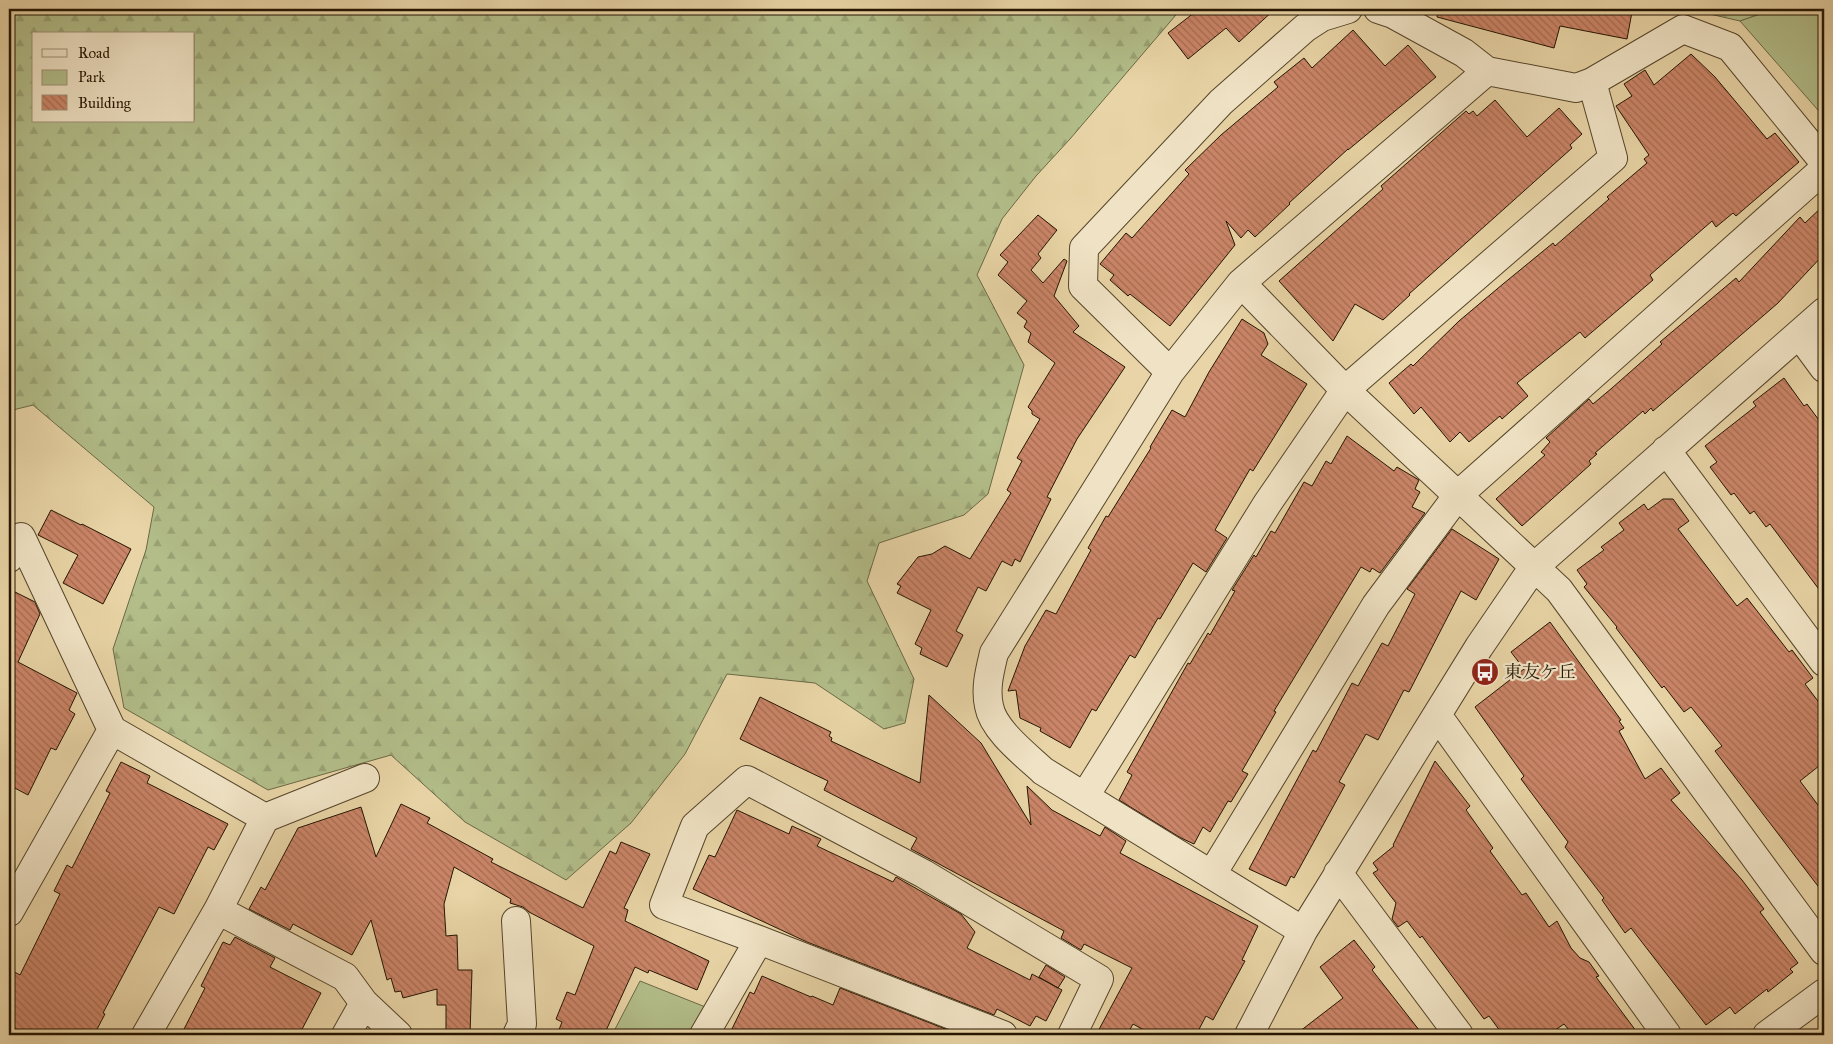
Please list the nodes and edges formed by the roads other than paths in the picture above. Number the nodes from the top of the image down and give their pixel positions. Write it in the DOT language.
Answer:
graph roads {
  1 [pos="1348,9"];
  2 [pos="1378,9"];
  3 [pos="1487,71"];
  4 [pos="1592,82"];
  5 [pos="1824,162"];
  6 [pos="1824,169"];
  7 [pos="1241,283"];
  8 [pos="1824,312"];
  9 [pos="1799,334"];
  10 [pos="1824,368"];
  11 [pos="1170,372"];
  12 [pos="1345,390"];
  13 [pos="1666,450"];
  14 [pos="1458,495"];
  15 [pos="9,558"];
  16 [pos="1533,568"];
  17 [pos="1824,662"];
  18 [pos="1437,715"];
  19 [pos="112,730"];
  20 [pos="365,778"];
  21 [pos="1085,796"];
  22 [pos="265,818"];
  23 [pos="1338,873"];
  24 [pos="1212,874"];
  25 [pos="218,910"];
  26 [pos="9,912"];
  27 [pos="516,921"];
  28 [pos="1303,931"];
  29 [pos="759,940"];
  30 [pos="1824,951"];
  31 [pos="1824,993"];
  32 [pos="364,1003"];
  33 [pos="146,1035"];
  34 [pos="346,1035"];
  35 [pos="398,1035"];
  36 [pos="517,1035"];
  37 [pos="704,1035"];
  38 [pos="1003,1035"];
  39 [pos="1072,1035"];
  40 [pos="1249,1035"];
  41 [pos="1459,1035"];
  42 [pos="1667,1035"];
  43 [pos="1767,1035"];
  1 -- 11 [label="street"];
  2 -- 3 [label="street"];
  3 -- 4 [label="street"];
  3 -- 7 [label="street"];
  4 -- 5 [label="street"];
  4 -- 12 [label="street"];
  6 -- 14 [label="street"];
  7 -- 11 [label="street"];
  7 -- 12 [label="street"];
  8 -- 9 [label="street"];
  9 -- 10 [label="street"];
  9 -- 13 [label="street"];
  11 -- 21 [label="street"];
  12 -- 14 [label="street"];
  12 -- 21 [label="street"];
  13 -- 16 [label="street"];
  13 -- 17 [label="street"];
  14 -- 16 [label="street"];
  14 -- 24 [label="street"];
  15 -- 19 [label="street"];
  16 -- 18 [label="street"];
  16 -- 30 [label="street"];
  18 -- 23 [label="street"];
  18 -- 42 [label="street"];
  19 -- 22 [label="street"];
  19 -- 26 [label="street"];
  20 -- 22 [label="street"];
  21 -- 24 [label="street"];
  22 -- 25 [label="street"];
  23 -- 28 [label="street"];
  23 -- 41 [label="street"];
  24 -- 28 [label="street"];
  25 -- 32 [label="street"];
  25 -- 33 [label="street"];
  27 -- 36 [label="street"];
  28 -- 40 [label="street"];
  29 -- 37 [label="street"];
  29 -- 38 [label="street"];
  29 -- 39 [label="street"];
  31 -- 43 [label="street"];
  32 -- 34 [label="street"];
  32 -- 35 [label="street"];
}
